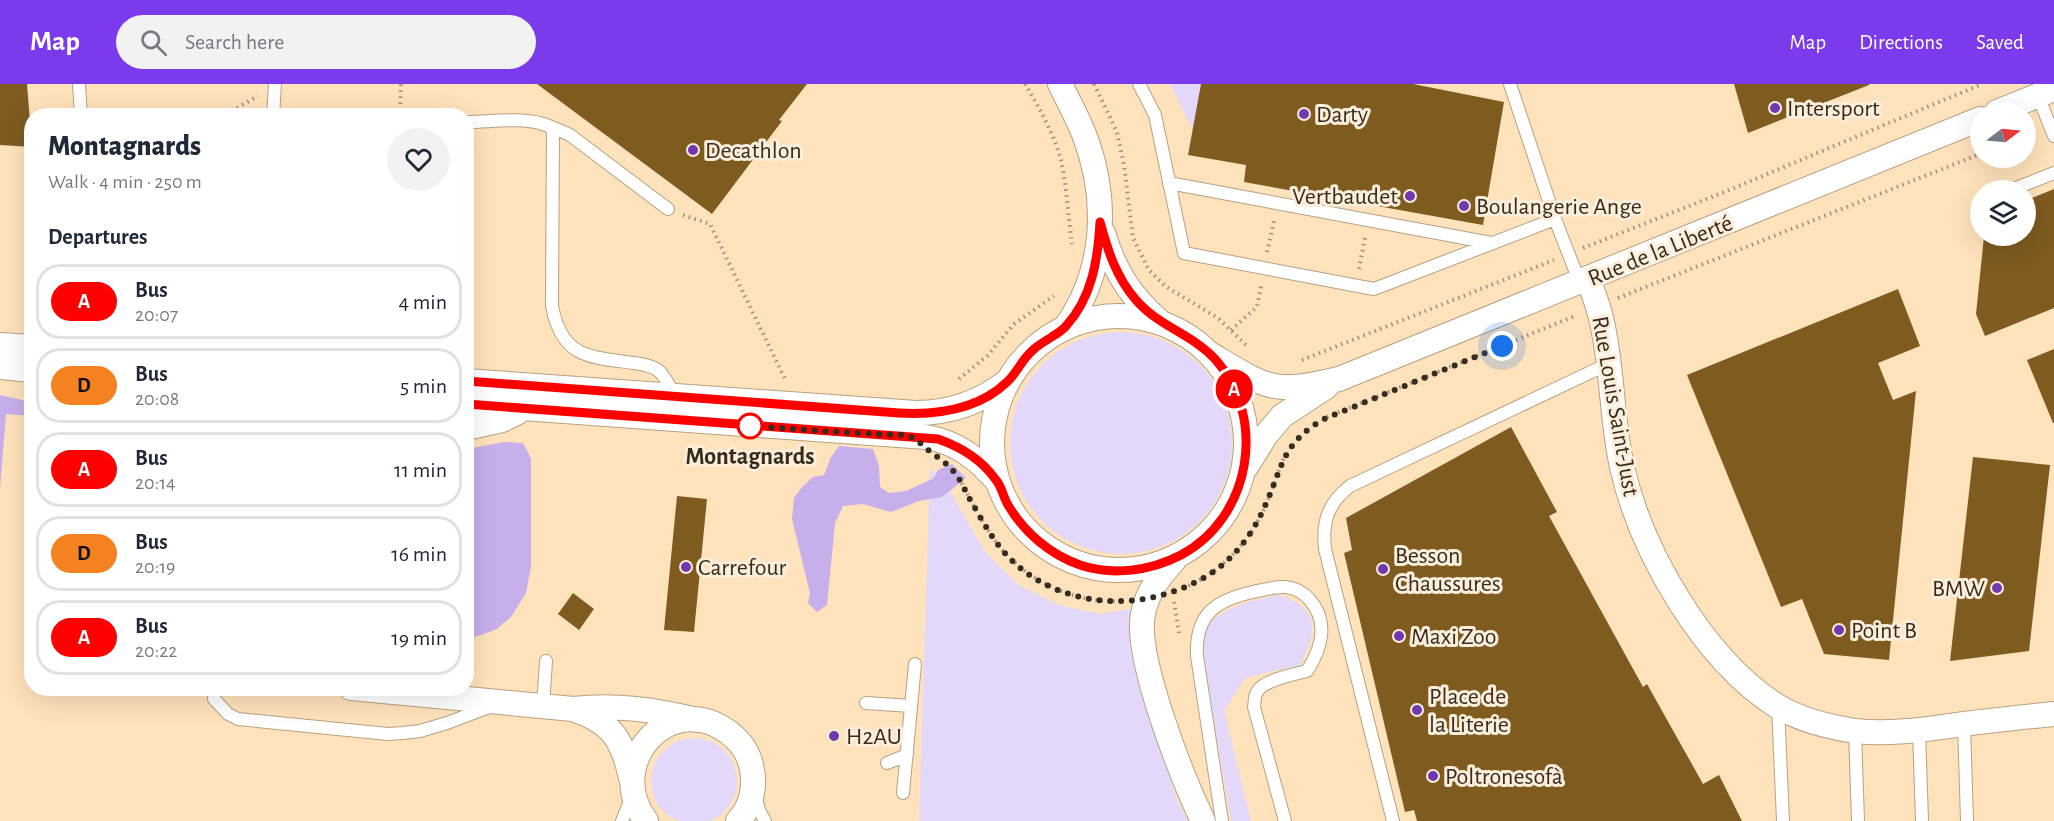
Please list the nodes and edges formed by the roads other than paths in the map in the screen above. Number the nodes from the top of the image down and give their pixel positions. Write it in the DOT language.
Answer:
graph roads {
  1 [pos="79,84"];
  2 [pos="1060,84"];
  3 [pos="1139,84"];
  4 [pos="1510,84"];
  5 [pos="274,85"];
  6 [pos="2046,93"];
  7 [pos="2022,102"];
  8 [pos="80,108"];
  9 [pos="273,108"];
  10 [pos="474,122"];
  11 [pos="1970,123"];
  12 [pos="553,128"];
  13 [pos="2054,136"];
  14 [pos="2054,173"];
  15 [pos="2036,180"];
  16 [pos="1169,183"];
  17 [pos="668,209"];
  18 [pos="1555,219"];
  19 [pos="1101,235"];
  20 [pos="1492,243"];
  21 [pos="1584,281"];
  22 [pos="1161,323"];
  23 [pos="1065,328"];
  24 [pos="0,345"];
  25 [pos="24,346"];
  26 [pos="1210,354"];
  27 [pos="1608,364"];
  28 [pos="0,367"];
  29 [pos="24,369"];
  30 [pos="1339,379"];
  31 [pos="1008,381"];
  32 [pos="474,382"];
  33 [pos="676,396"];
  34 [pos="474,405"];
  35 [pos="526,409"];
  36 [pos="474,426"];
  37 [pos="1243,472"];
  38 [pos="998,482"];
  39 [pos="1175,558"];
  40 [pos="546,661"];
  41 [pos="915,664"];
  42 [pos="214,696"];
  43 [pos="437,696"];
  44 [pos="502,702"];
  45 [pos="866,703"];
  46 [pos="543,706"];
  47 [pos="911,706"];
  48 [pos="1778,706"];
  49 [pos="573,709"];
  50 [pos="2054,714"];
  51 [pos="697,720"];
  52 [pos="1964,724"];
  53 [pos="1919,730"];
  54 [pos="1855,731"];
  55 [pos="907,755"];
  56 [pos="887,763"];
  57 [pos="753,783"];
  58 [pos="632,787"];
  59 [pos="903,793"];
  60 [pos="622,821"];
  61 [pos="646,821"];
  62 [pos="738,821"];
  63 [pos="765,821"];
  64 [pos="1203,821"];
  65 [pos="1222,821"];
  66 [pos="1285,821"];
  67 [pos="1393,821"];
  68 [pos="1784,821"];
  69 [pos="1858,821"];
  70 [pos="1922,821"];
  71 [pos="1967,821"];
  1 -- 8 [label="lane"];
  2 -- 19 [label="street"];
  3 -- 16 [label="lane"];
  4 -- 18 [label="lane"];
  5 -- 9 [label="lane"];
  6 -- 7 [label="street"];
  6 -- 13 [label="lane"];
  10 -- 12 [label="lane"];
  11 -- 21 [label="street, Rue de la Liberté"];
  12 -- 17 [label="lane"];
  12 -- 33 [label="lane"];
  14 -- 15 [label="lane"];
  16 -- 20 [label="lane"];
  16 -- 20 [label="lane"];
  18 -- 20 [label="lane"];
  18 -- 21 [label="lane"];
  19 -- 22 [label="street"];
  19 -- 23 [label="street"];
  21 -- 27 [label="street, Rue Louis Saint-Just"];
  21 -- 30 [label="street, Rue de la Liberté"];
  22 -- 23 [label="street"];
  22 -- 26 [label="street"];
  23 -- 31 [label="street"];
  24 -- 25 [label="street"];
  26 -- 30 [label="street, Rue de la Liberté"];
  26 -- 37 [label="street"];
  27 -- 48 [label="street, Rue Louis Saint-Just"];
  27 -- 67 [label="lane"];
  28 -- 29 [label="street"];
  30 -- 37 [label="street, Rue de la Liberté"];
  31 -- 33 [label="street"];
  31 -- 38 [label="street"];
  32 -- 33 [label="street"];
  34 -- 35 [label="street"];
  35 -- 36 [label="street"];
  35 -- 38 [label="street"];
  37 -- 39 [label="street"];
  38 -- 39 [label="street"];
  39 -- 64 [label="street"];
  40 -- 46 [label="lane"];
  41 -- 47 [label="lane"];
  42 -- 44 [label="lane"];
  43 -- 44 [label="street"];
  44 -- 46 [label="street"];
  45 -- 47 [label="lane"];
  46 -- 49 [label="street"];
  47 -- 55 [label="lane"];
  48 -- 54 [label="street, Rue Louis Saint-Just"];
  48 -- 68 [label="lane"];
  49 -- 51 [label="street"];
  49 -- 58 [label="street"];
  50 -- 52 [label="street, Rue Louis Saint-Just"];
  51 -- 57 [label="street"];
  51 -- 58 [label="street"];
  52 -- 53 [label="street, Rue Louis Saint-Just"];
  52 -- 71 [label="lane"];
  53 -- 54 [label="street, Rue Louis Saint-Just"];
  53 -- 70 [label="lane"];
  54 -- 69 [label="lane"];
  55 -- 56 [label="lane"];
  55 -- 59 [label="lane"];
  57 -- 62 [label="street"];
  57 -- 63 [label="lane"];
  58 -- 60 [label="lane"];
  58 -- 61 [label="street"];
  65 -- 66 [label="lane"];
}
